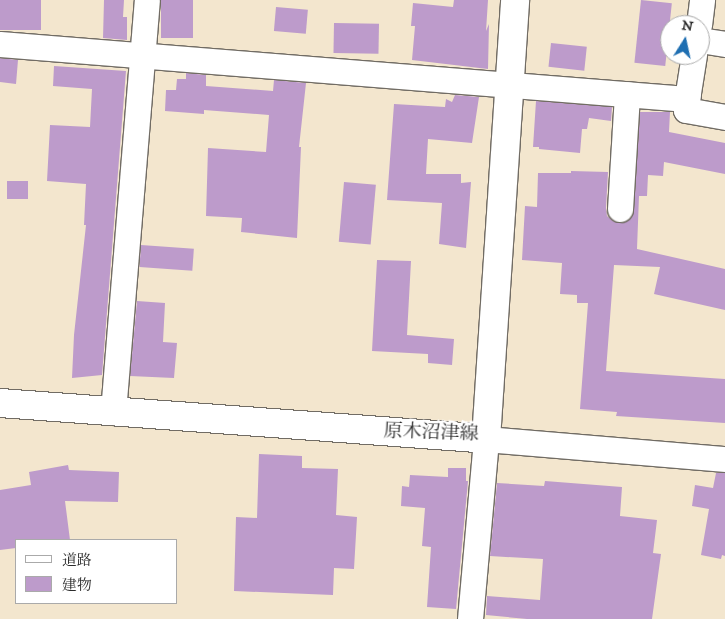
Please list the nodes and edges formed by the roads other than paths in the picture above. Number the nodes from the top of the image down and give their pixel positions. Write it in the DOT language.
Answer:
graph roads {
  1 [pos="147,0"];
  2 [pos="515,0"];
  3 [pos="702,0"];
  4 [pos="700,15"];
  5 [pos="710,42"];
  6 [pos="0,44"];
  7 [pos="725,44"];
  8 [pos="143,55"];
  9 [pos="692,65"];
  10 [pos="509,84"];
  11 [pos="688,93"];
  12 [pos="627,94"];
  13 [pos="725,117"];
  14 [pos="620,209"];
  15 [pos="0,403"];
  16 [pos="113,412"];
  17 [pos="486,439"];
  18 [pos="725,459"];
  19 [pos="470,619"];
  1 -- 8 [label="street"];
  2 -- 10 [label="main road, 原木沼津線"];
  3 -- 4 [label="street"];
  5 -- 7 [label="street"];
  6 -- 8 [label="street"];
  8 -- 10 [label="street"];
  8 -- 16 [label="street"];
  9 -- 11 [label="street"];
  10 -- 12 [label="street"];
  10 -- 17 [label="main road, 原木沼津線"];
  11 -- 12 [label="street"];
  11 -- 13 [label="street"];
  12 -- 14 [label="street"];
  15 -- 16 [label="main road, 原木沼津線"];
  16 -- 17 [label="main road, 原木沼津線"];
  17 -- 18 [label="street"];
  17 -- 19 [label="street"];
}
